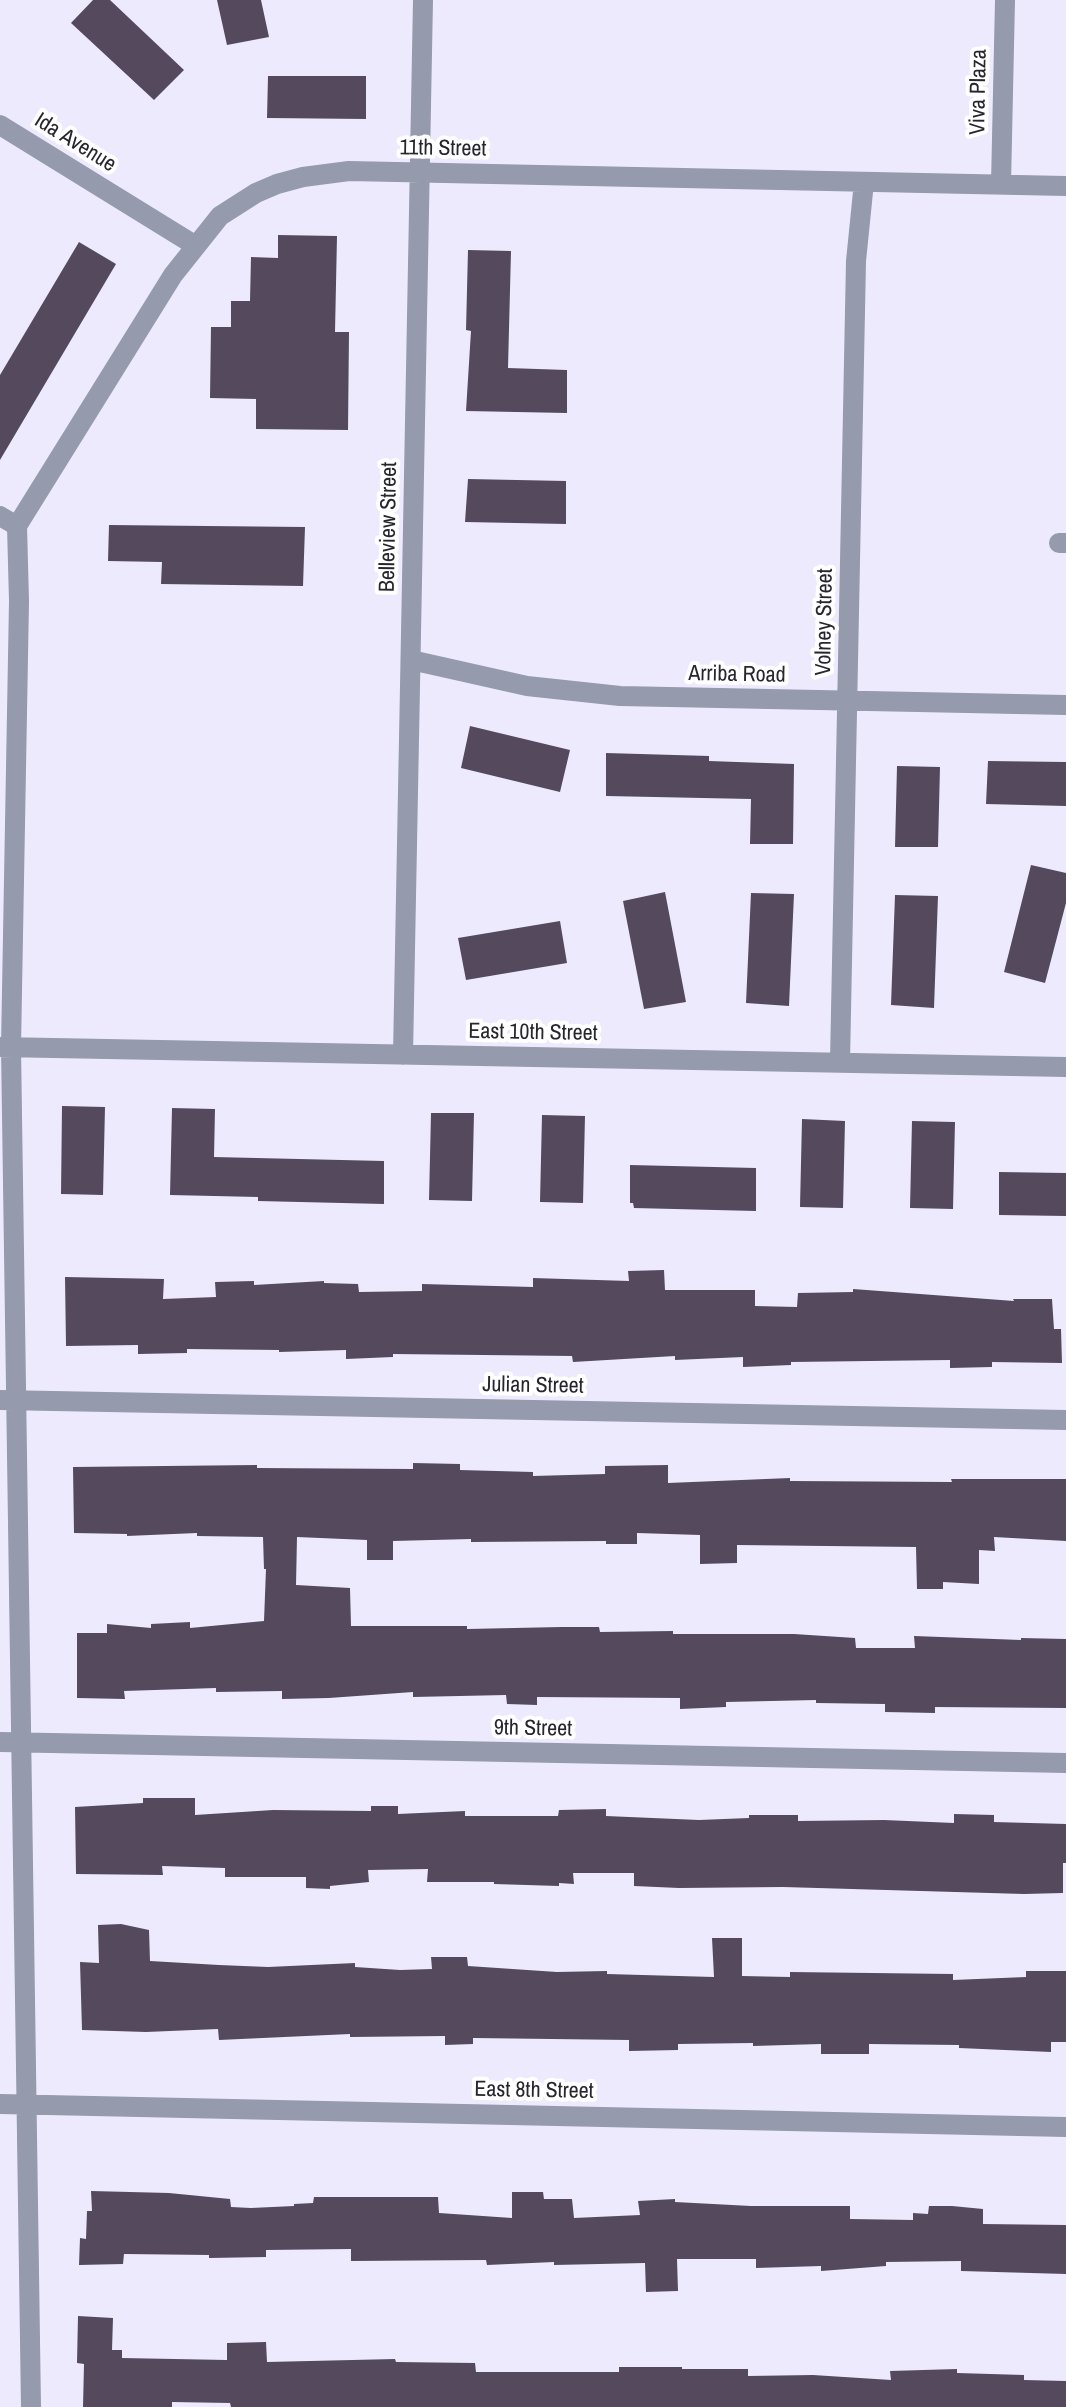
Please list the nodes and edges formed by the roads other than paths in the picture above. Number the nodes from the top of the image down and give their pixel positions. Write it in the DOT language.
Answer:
graph roads {
  1 [pos="423,0"];
  2 [pos="1005,0"];
  3 [pos="0,125"];
  4 [pos="420,173"];
  5 [pos="864,182"];
  6 [pos="1001,184"];
  7 [pos="1066,186"];
  8 [pos="196,246"];
  9 [pos="9,521"];
  10 [pos="411,660"];
  11 [pos="9,678"];
  12 [pos="848,701"];
  13 [pos="1066,705"];
  14 [pos="6,1047"];
  15 [pos="403,1055"];
  16 [pos="840,1062"];
  17 [pos="1066,1067"];
  18 [pos="8,1400"];
  19 [pos="1066,1420"];
  20 [pos="10,1743"];
  21 [pos="1066,1763"];
  22 [pos="0,2104"];
  23 [pos="27,2105"];
  24 [pos="1066,2127"];
  25 [pos="31,2407"];
  1 -- 4 [label="street, Belleview Street"];
  2 -- 6 [label="street, Viva Plaza"];
  3 -- 8 [label="street, Ida Avenue"];
  4 -- 5 [label="street, 11th Street"];
  4 -- 8 [label="street, 11th Street"];
  4 -- 10 [label="street, Belleview Street"];
  5 -- 6 [label="street, 11th Street"];
  5 -- 12 [label="street, Volney Street"];
  6 -- 7 [label="street, 11th Street"];
  8 -- 9 [label="street, 11th Street"];
  9 -- 11 [label="street"];
  10 -- 12 [label="street, Arriba Road"];
  10 -- 15 [label="street, Belleview Street"];
  11 -- 14 [label="street"];
  12 -- 13 [label="street, Arriba Road"];
  12 -- 16 [label="street, Volney Street"];
  14 -- 15 [label="street, East 10th Street"];
  14 -- 18 [label="street"];
  15 -- 16 [label="street, East 10th Street"];
  16 -- 17 [label="street, East 10th Street"];
  18 -- 19 [label="street, Julian Street"];
  18 -- 20 [label="street"];
  20 -- 21 [label="street, 9th Street"];
  20 -- 23 [label="street"];
  22 -- 23 [label="street, East 8th Street"];
  23 -- 24 [label="street, East 8th Street"];
  23 -- 25 [label="street"];
}
